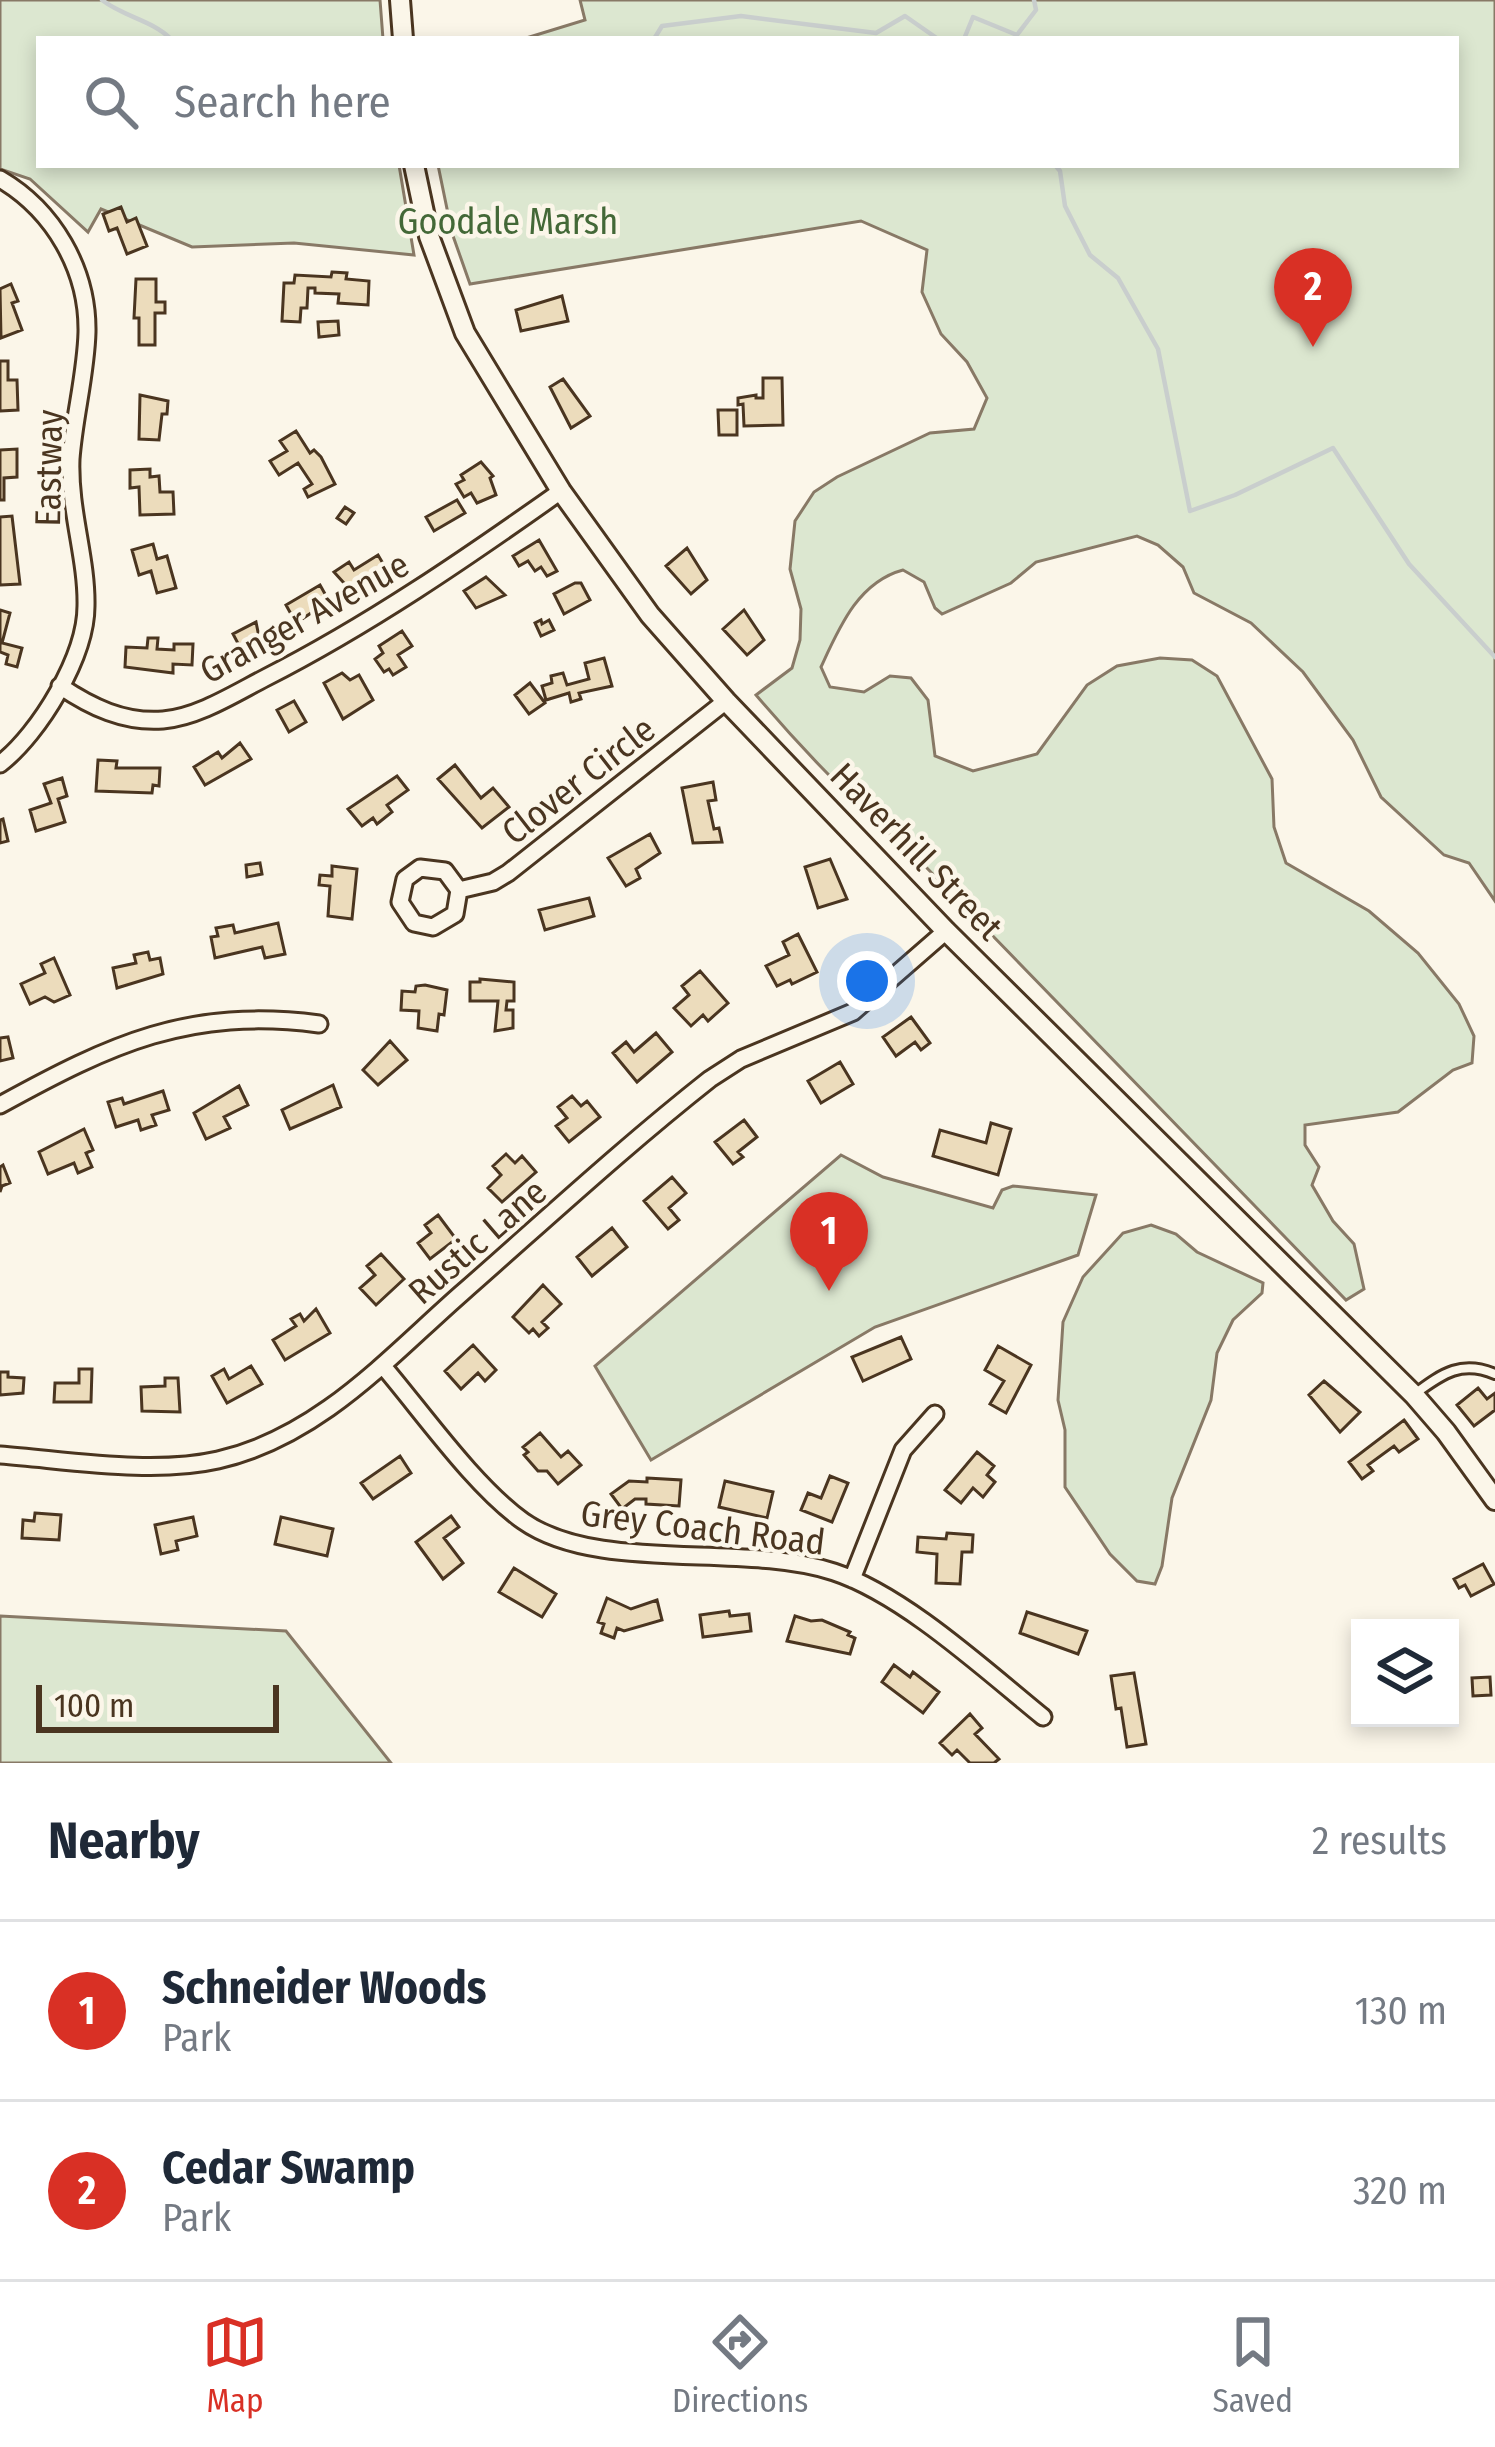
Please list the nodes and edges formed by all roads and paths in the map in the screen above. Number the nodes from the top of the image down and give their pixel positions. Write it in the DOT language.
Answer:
graph roads {
  1 [pos="400,0"];
  2 [pos="403,36"];
  3 [pos="415,168"];
  4 [pos="0,179"];
  5 [pos="561,491"];
  6 [pos="60,686"];
  7 [pos="726,701"];
  8 [pos="0,764"];
  9 [pos="459,890"];
  10 [pos="946,931"];
  11 [pos="319,1024"];
  12 [pos="0,1105"];
  13 [pos="383,1366"];
  14 [pos="1495,1374"];
  15 [pos="1414,1395"];
  16 [pos="935,1414"];
  17 [pos="0,1455"];
  18 [pos="1492,1490"];
  19 [pos="852,1579"];
  20 [pos="1043,1717"];
  1 -- 2 [label="street"];
  3 -- 5 [label="street, Haverhill Street"];
  4 -- 6 [label="street, Eastway"];
  5 -- 6 [label="street, Granger Avenue"];
  5 -- 7 [label="street, Haverhill Street"];
  6 -- 8 [label="street, Eastway"];
  7 -- 9 [label="street, Clover Circle"];
  7 -- 10 [label="street, Haverhill Street"];
  9 -- 9 [label="street, Clover Circle"];
  10 -- 13 [label="street, Rustic Lane"];
  10 -- 15 [label="street, Haverhill Street"];
  11 -- 12 [label="street"];
  13 -- 17 [label="street, Rustic Lane"];
  13 -- 19 [label="street, Grey Coach Road"];
  14 -- 15 [label="lane"];
  15 -- 18 [label="street, Haverhill Street"];
  16 -- 19 [label="street"];
  19 -- 20 [label="street, Grey Coach Road"];
}
